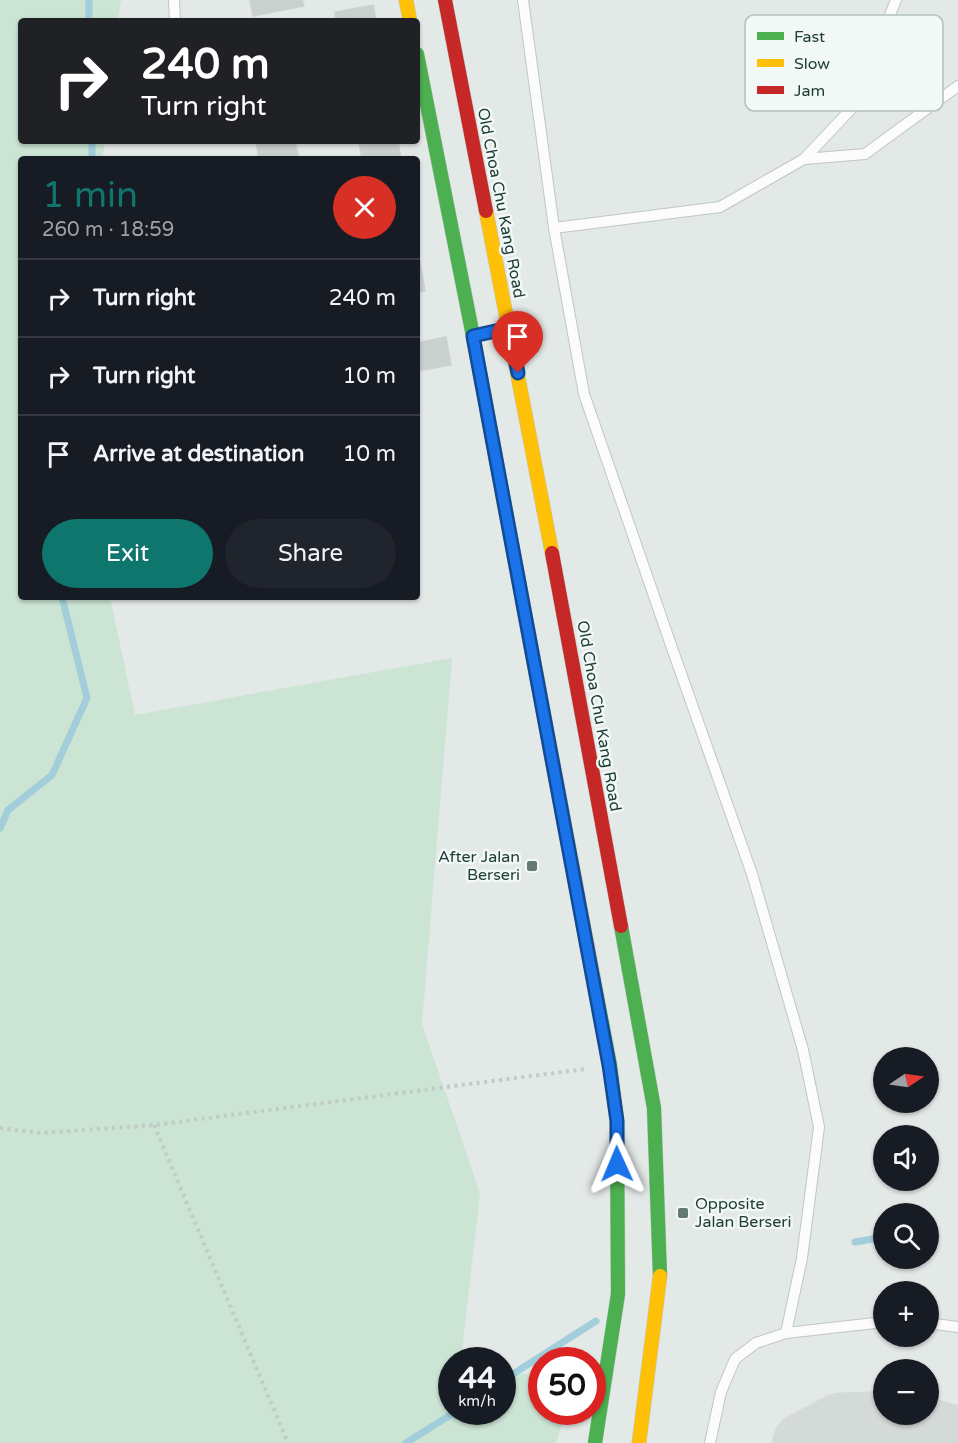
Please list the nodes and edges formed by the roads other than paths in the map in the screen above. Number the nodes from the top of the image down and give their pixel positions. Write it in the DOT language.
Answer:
graph roads {
  1 [pos="174,0"];
  2 [pos="406,0"];
  3 [pos="445,0"];
  4 [pos="523,0"];
  5 [pos="896,0"];
  6 [pos="890,15"];
  7 [pos="175,18"];
  8 [pos="410,18"];
  9 [pos="420,68"];
  10 [pos="958,86"];
  11 [pos="943,97"];
  12 [pos="849,111"];
  13 [pos="924,111"];
  14 [pos="804,159"];
  15 [pos="554,228"];
  16 [pos="873,1323"];
  17 [pos="939,1324"];
  18 [pos="958,1327"];
  19 [pos="786,1333"];
  20 [pos="596,1443"];
  21 [pos="639,1443"];
  22 [pos="711,1443"];
  1 -- 7 [label="lane"];
  2 -- 8 [label="main road"];
  3 -- 21 [label="main road, Old Choa Chu Kang Road"];
  4 -- 15 [label="lane"];
  5 -- 6 [label="lane"];
  9 -- 20 [label="main road"];
  10 -- 11 [label="lane"];
  12 -- 14 [label="lane"];
  13 -- 14 [label="lane"];
  14 -- 15 [label="lane"];
  15 -- 19 [label="lane"];
  16 -- 19 [label="lane"];
  17 -- 18 [label="lane"];
  19 -- 22 [label="lane"];
}
